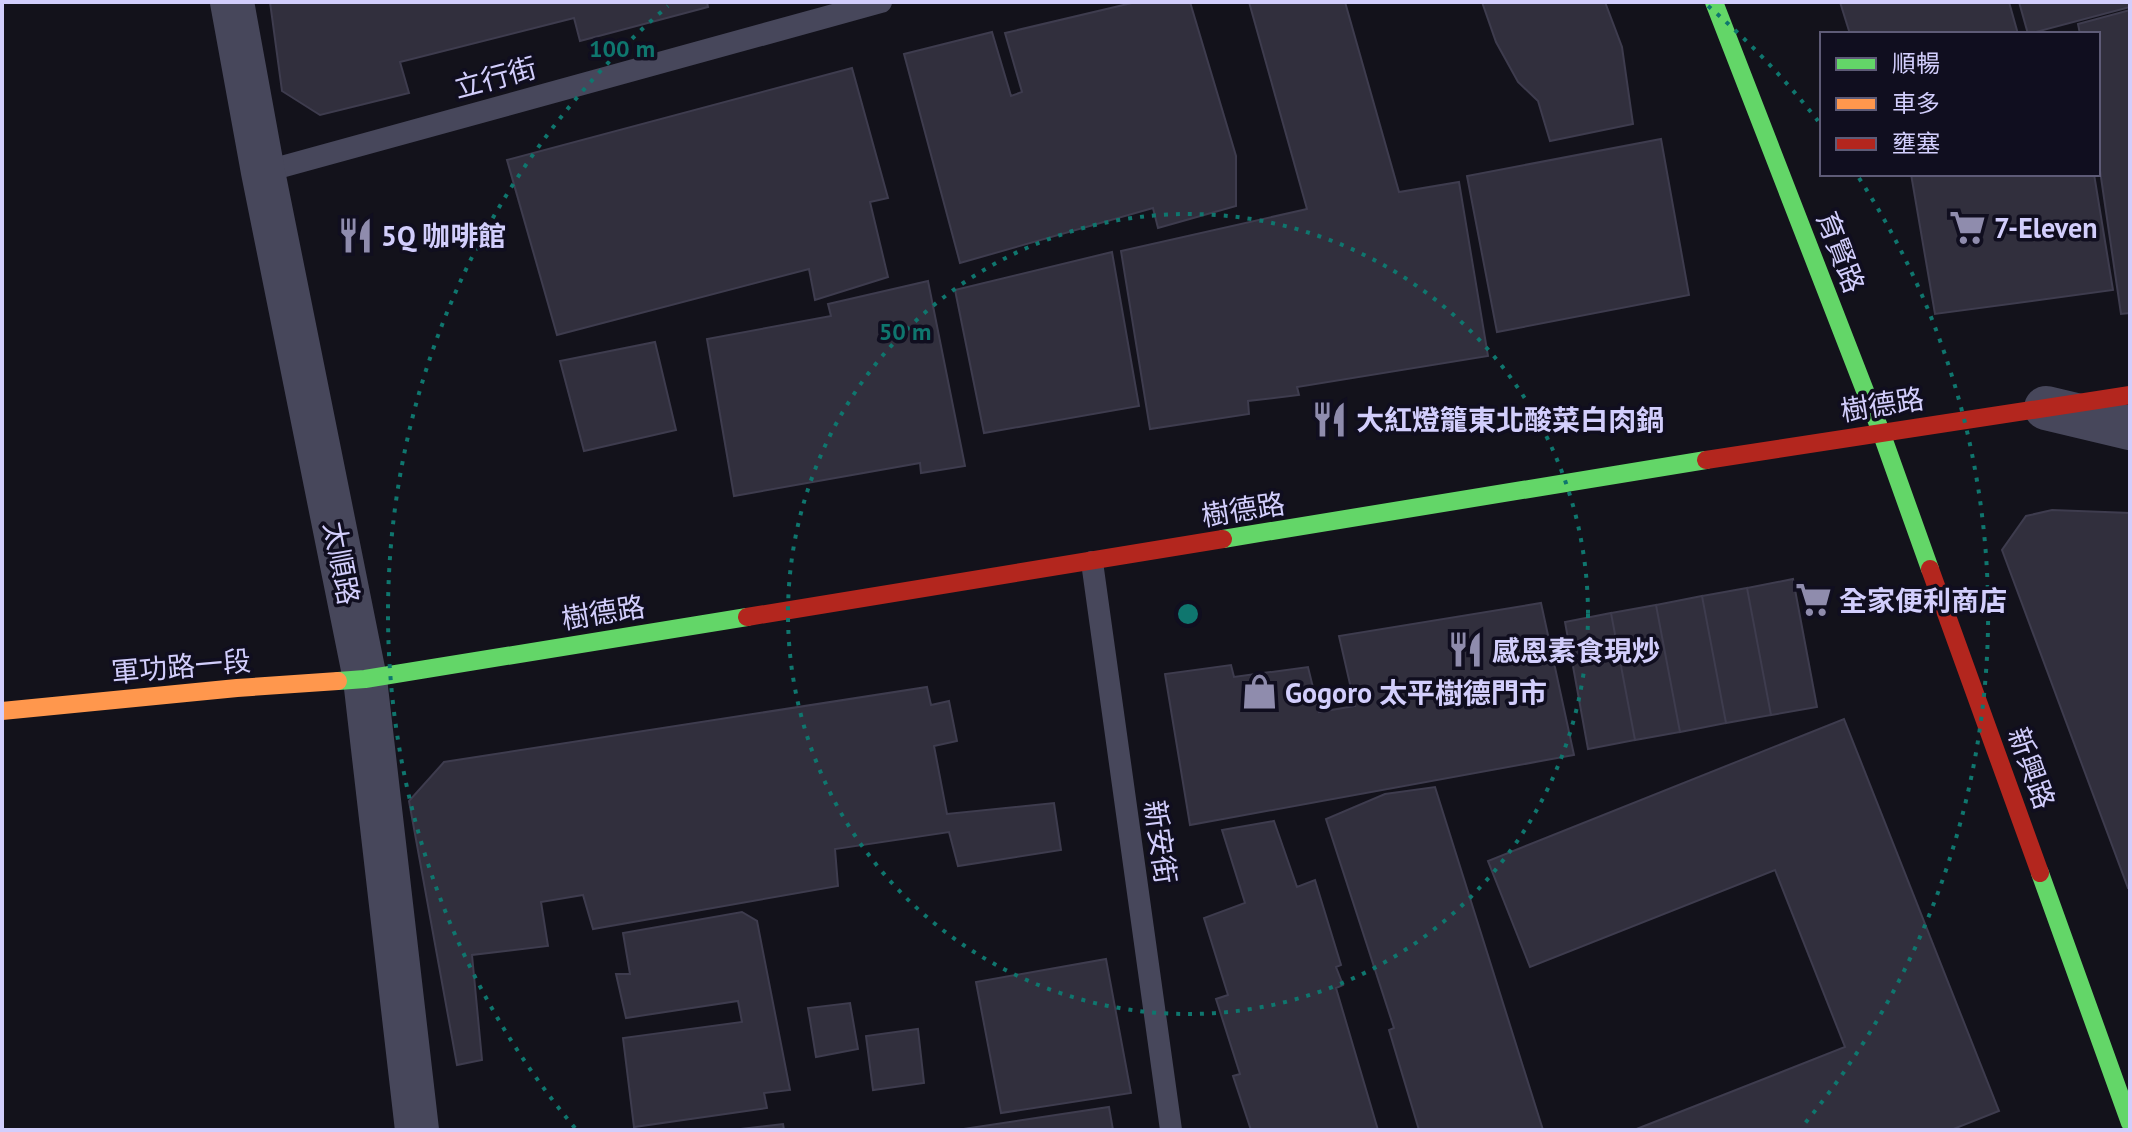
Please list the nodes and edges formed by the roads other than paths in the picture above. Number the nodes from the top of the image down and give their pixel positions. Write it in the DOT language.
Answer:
graph roads {
  1 [pos="232,2"];
  2 [pos="881,2"];
  3 [pos="1714,2"];
  4 [pos="263,172"];
  5 [pos="2130,395"];
  6 [pos="2043,407"];
  7 [pos="2130,428"];
  8 [pos="1881,432"];
  9 [pos="1092,562"];
  10 [pos="365,679"];
  11 [pos="2,711"];
  12 [pos="2130,1123"];
  13 [pos="417,1130"];
  14 [pos="1171,1130"];
  1 -- 4 [label="street, 太順路"];
  2 -- 4 [label="lane, 立行街"];
  3 -- 8 [label="street, 育賢路"];
  4 -- 10 [label="street, 太順路"];
  5 -- 6 [label="street, 樹德路"];
  6 -- 7 [label="street"];
  6 -- 8 [label="street, 樹德路"];
  8 -- 9 [label="street, 樹德路"];
  8 -- 12 [label="street, 新興路"];
  9 -- 10 [label="street, 樹德路"];
  9 -- 14 [label="lane, 新安街"];
  10 -- 11 [label="street, 軍功路一段"];
  10 -- 13 [label="street, 太順路"];
}
